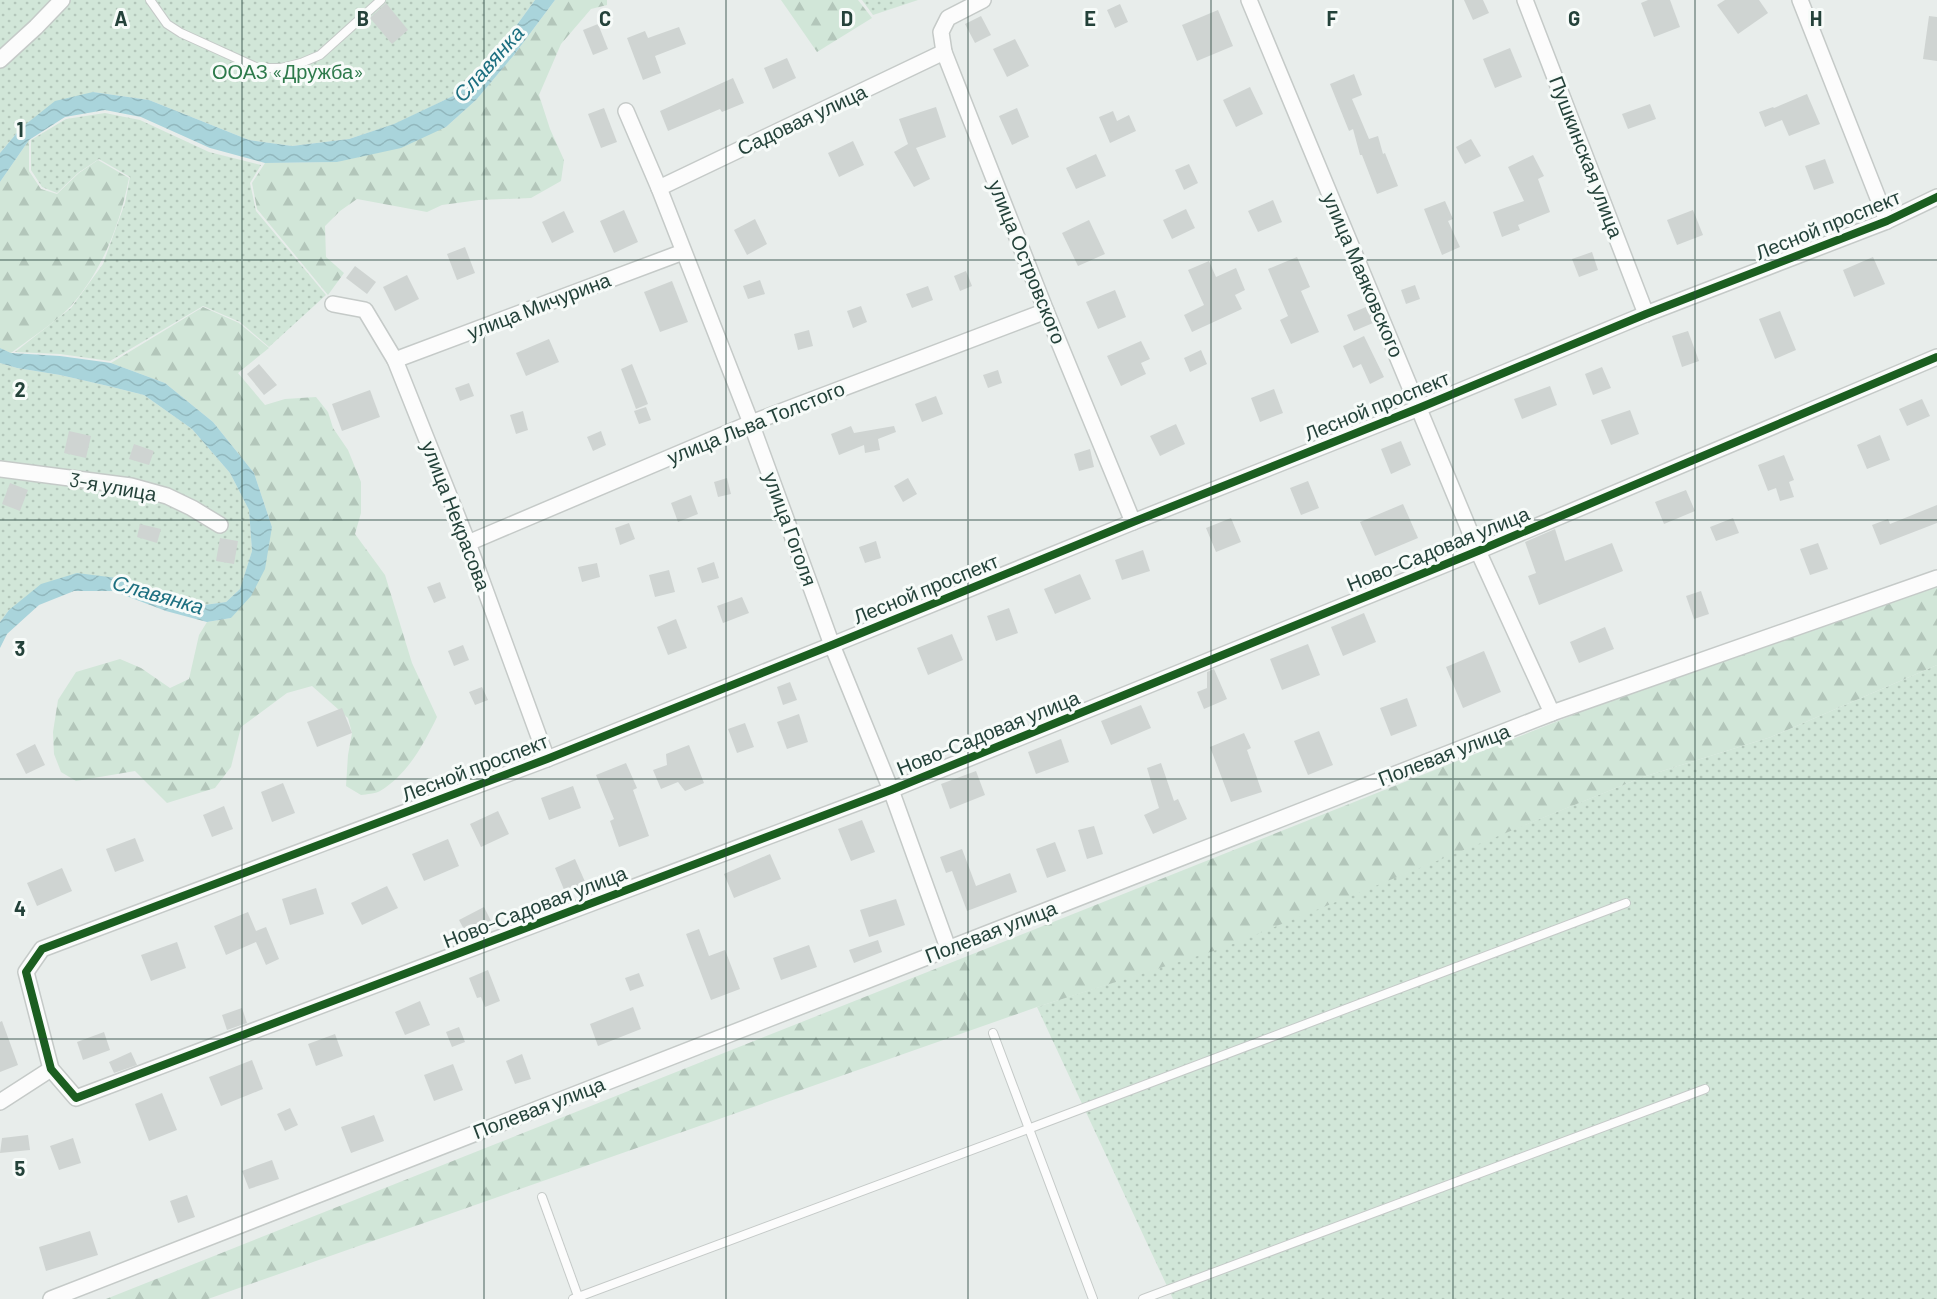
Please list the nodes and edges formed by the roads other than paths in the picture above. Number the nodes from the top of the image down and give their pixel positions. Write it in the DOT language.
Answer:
graph roads {
  1 [pos="62,0"];
  2 [pos="150,0"];
  3 [pos="381,0"];
  4 [pos="983,0"];
  5 [pos="1249,0"];
  6 [pos="1525,0"];
  7 [pos="1800,0"];
  8 [pos="944,52"];
  9 [pos="0,60"];
  10 [pos="627,111"];
  11 [pos="659,188"];
  12 [pos="1937,197"];
  13 [pos="1887,221"];
  14 [pos="683,252"];
  15 [pos="333,304"];
  16 [pos="1046,311"];
  17 [pos="1646,314"];
  18 [pos="1937,357"];
  19 [pos="395,360"];
  20 [pos="1419,408"];
  21 [pos="751,423"];
  22 [pos="0,469"];
  23 [pos="1133,522"];
  24 [pos="220,525"];
  25 [pos="468,543"];
  26 [pos="1478,551"];
  27 [pos="1937,578"];
  28 [pos="832,645"];
  29 [pos="1552,713"];
  30 [pos="547,759"];
  31 [pos="891,790"];
  32 [pos="1626,903"];
  33 [pos="948,948"];
  34 [pos="993,1033"];
  35 [pos="51,1069"];
  36 [pos="1705,1089"];
  37 [pos="0,1102"];
  38 [pos="1028,1129"];
  39 [pos="542,1197"];
  40 [pos="577,1298"];
  41 [pos="51,1299"];
  42 [pos="1093,1299"];
  43 [pos="1143,1299"];
  1 -- 9 [label="street"];
  2 -- 3 [label="lane"];
  4 -- 8 [label="street, улица Островского"];
  5 -- 20 [label="street, улица Маяковского"];
  6 -- 17 [label="street, Пушкинская улица"];
  7 -- 13 [label="street"];
  8 -- 11 [label="street, Садовая улица"];
  8 -- 16 [label="street, улица Островского"];
  10 -- 11 [label="street, улица Гоголя"];
  11 -- 14 [label="street, улица Гоголя"];
  12 -- 13 [label="street, Лесной проспект"];
  13 -- 17 [label="street, Лесной проспект"];
  14 -- 19 [label="street, улица Мичурина"];
  14 -- 21 [label="street, улица Гоголя"];
  15 -- 19 [label="street, улица Некрасова"];
  16 -- 21 [label="street, улица Льва Толстого"];
  16 -- 23 [label="street, улица Островского"];
  17 -- 20 [label="street, Лесной проспект"];
  18 -- 26 [label="street, Ново-Садовая улица"];
  19 -- 25 [label="street, улица Некрасова"];
  20 -- 23 [label="street, Лесной проспект"];
  20 -- 26 [label="street, улица Маяковского"];
  21 -- 25 [label="street, улица Льва Толстого"];
  21 -- 28 [label="street, улица Гоголя"];
  22 -- 24 [label="street, 3-я улица"];
  23 -- 28 [label="street, Лесной проспект"];
  25 -- 30 [label="street, улица Некрасова"];
  26 -- 29 [label="street, улица Маяковского"];
  26 -- 31 [label="street, Ново-Садовая улица"];
  27 -- 29 [label="street, Полевая улица"];
  28 -- 30 [label="street, Лесной проспект"];
  28 -- 31 [label="street, улица Гоголя"];
  29 -- 33 [label="street, Полевая улица"];
  30 -- 35 [label="street, Лесной проспект"];
  31 -- 33 [label="street, улица Гоголя"];
  31 -- 35 [label="street, Ново-Садовая улица"];
  32 -- 38 [label="lane"];
  33 -- 41 [label="street, Полевая улица"];
  34 -- 38 [label="lane"];
  35 -- 37 [label="street"];
  36 -- 43 [label="lane"];
  38 -- 40 [label="lane"];
  38 -- 42 [label="lane"];
  39 -- 40 [label="lane"];
}
